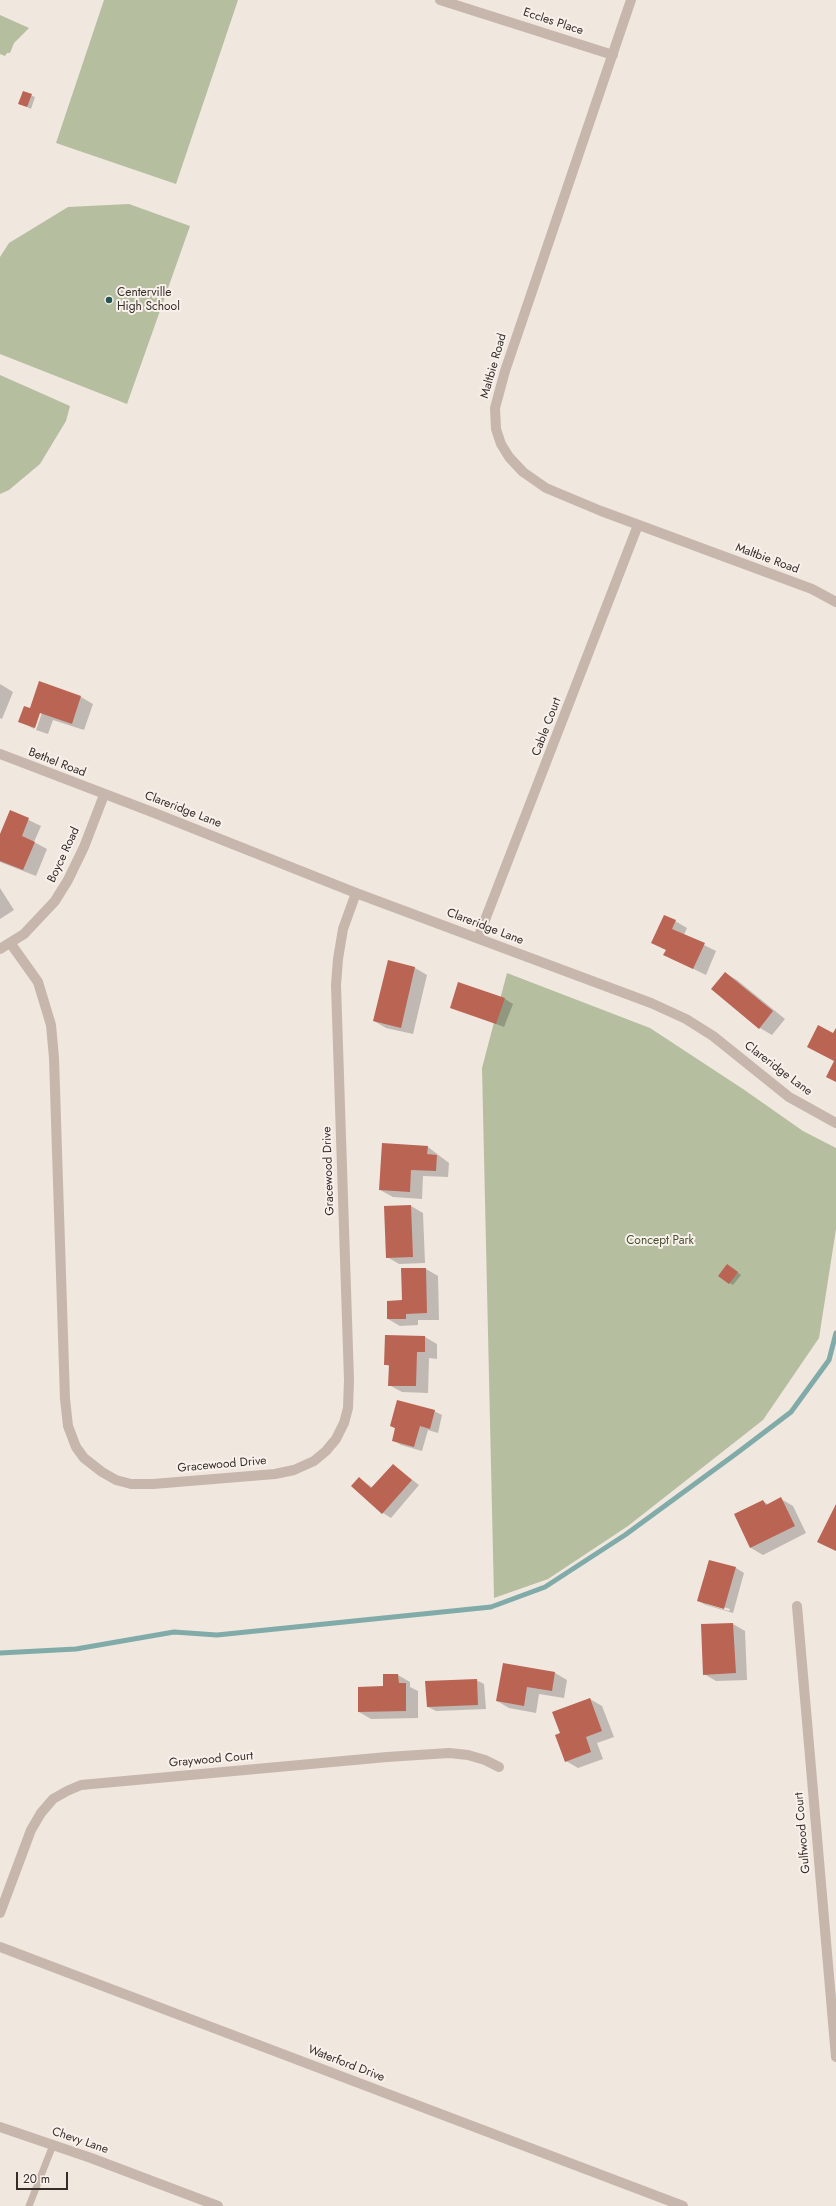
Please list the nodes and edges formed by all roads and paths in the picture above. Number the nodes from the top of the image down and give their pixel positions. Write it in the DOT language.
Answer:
graph roads {
  1 [pos="440,0"];
  2 [pos="631,0"];
  3 [pos="613,55"];
  4 [pos="638,524"];
  5 [pos="836,602"];
  6 [pos="0,754"];
  7 [pos="104,795"];
  8 [pos="356,893"];
  9 [pos="478,938"];
  10 [pos="11,944"];
  11 [pos="0,950"];
  12 [pos="836,1123"];
  13 [pos="797,1606"];
  14 [pos="498,1767"];
  15 [pos="0,1913"];
  16 [pos="0,1947"];
  17 [pos="836,2057"];
  18 [pos="0,2127"];
  19 [pos="53,2145"];
  20 [pos="669,2204"];
  21 [pos="29,2206"];
  22 [pos="218,2206"];
  23 [pos="683,2206"];
  1 -- 3 [label="street, Eccles Place"];
  2 -- 3 [label="street, Maltbie Road"];
  3 -- 4 [label="street, Maltbie Road"];
  4 -- 5 [label="street, Maltbie Road"];
  4 -- 9 [label="street, Cable Court"];
  6 -- 7 [label="street, Bethel Road"];
  7 -- 8 [label="street, Clareridge Lane"];
  7 -- 10 [label="street, Boyce Road"];
  8 -- 9 [label="street, Clareridge Lane"];
  8 -- 10 [label="street, Gracewood Drive"];
  9 -- 12 [label="street, Clareridge Lane"];
  10 -- 11 [label="street, Boyce Road"];
  13 -- 17 [label="street, Gulfwood Court"];
  14 -- 15 [label="street, Graywood Court"];
  16 -- 20 [label="street, Waterford Drive"];
  18 -- 19 [label="street, Chevy Lane"];
  19 -- 21 [label="lane"];
  19 -- 22 [label="street, Chevy Lane"];
  20 -- 23 [label="street, Waterford Drive"];
}
